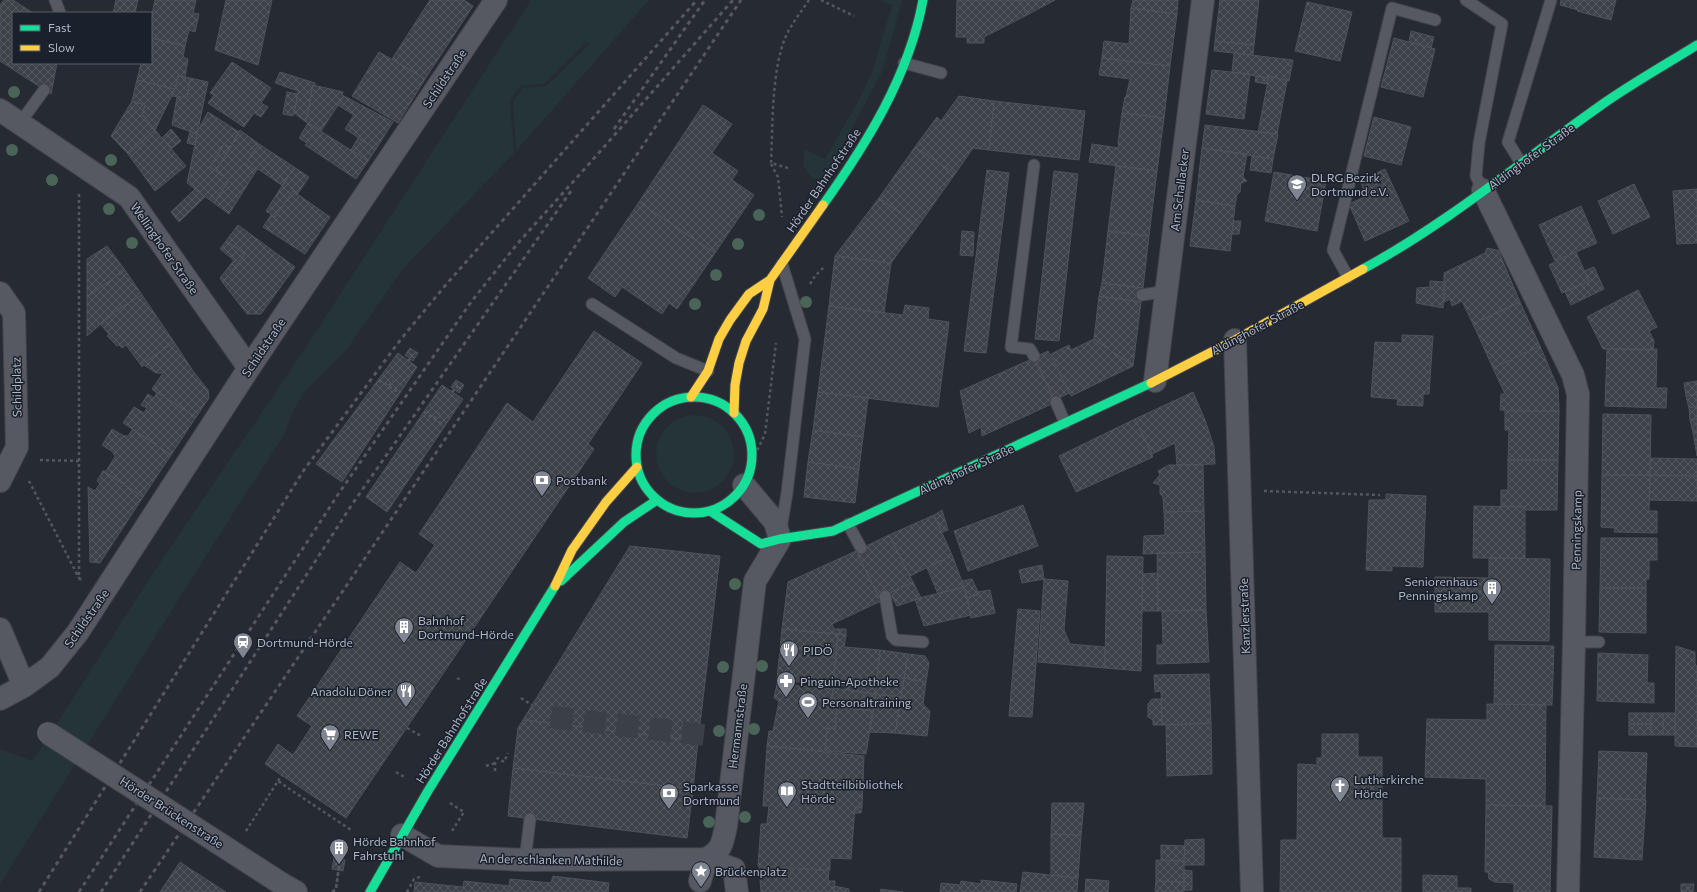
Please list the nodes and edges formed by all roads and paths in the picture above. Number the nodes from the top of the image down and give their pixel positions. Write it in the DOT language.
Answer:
graph roads {
  1 [pos="55,0"];
  2 [pos="496,0"];
  3 [pos="809,0"];
  4 [pos="821,0"];
  5 [pos="923,0"];
  6 [pos="1203,0"];
  7 [pos="1466,0"];
  8 [pos="1551,0"];
  9 [pos="60,12"];
  10 [pos="854,16"];
  11 [pos="1435,20"];
  12 [pos="1697,44"];
  13 [pos="904,63"];
  14 [pos="941,73"];
  15 [pos="44,90"];
  16 [pos="0,110"];
  17 [pos="20,123"];
  18 [pos="79,163"];
  19 [pos="771,163"];
  20 [pos="1521,163"];
  21 [pos="1034,165"];
  22 [pos="788,168"];
  23 [pos="1483,190"];
  24 [pos="783,224"];
  25 [pos="782,264"];
  26 [pos="1348,277"];
  27 [pos="770,280"];
  28 [pos="1166,291"];
  29 [pos="0,293"];
  30 [pos="1142,295"];
  31 [pos="592,304"];
  32 [pos="1235,340"];
  33 [pos="411,354"];
  34 [pos="1034,356"];
  35 [pos="408,361"];
  36 [pos="249,368"];
  37 [pos="708,371"];
  38 [pos="379,380"];
  39 [pos="393,380"];
  40 [pos="1155,381"];
  41 [pos="388,386"];
  42 [pos="458,386"];
  43 [pos="452,392"];
  44 [pos="399,393"];
  45 [pos="691,397"];
  46 [pos="1056,402"];
  47 [pos="424,412"];
  48 [pos="439,413"];
  49 [pos="734,413"];
  50 [pos="434,419"];
  51 [pos="1065,423"];
  52 [pos="444,426"];
  53 [pos="16,456"];
  54 [pos="79,461"];
  55 [pos="637,467"];
  56 [pos="0,481"];
  57 [pos="744,485"];
  58 [pos="1240,490"];
  59 [pos="1380,496"];
  60 [pos="657,500"];
  61 [pos="710,511"];
  62 [pos="848,524"];
  63 [pos="780,539"];
  64 [pos="861,548"];
  65 [pos="79,578"];
  66 [pos="557,584"];
  67 [pos="885,596"];
  68 [pos="99,600"];
  69 [pos="0,629"];
  70 [pos="923,642"];
  71 [pos="1574,642"];
  72 [pos="1599,642"];
  73 [pos="457,678"];
  74 [pos="462,681"];
  75 [pos="24,686"];
  76 [pos="0,698"];
  77 [pos="521,698"];
  78 [pos="532,705"];
  79 [pos="408,728"];
  80 [pos="48,733"];
  81 [pos="421,736"];
  82 [pos="508,753"];
  83 [pos="495,763"];
  84 [pos="486,766"];
  85 [pos="495,771"];
  86 [pos="282,775"];
  87 [pos="278,782"];
  88 [pos="530,819"];
  89 [pos="351,830"];
  90 [pos="402,835"];
  91 [pos="233,851"];
  92 [pos="706,859"];
  93 [pos="525,860"];
  94 [pos="339,866"];
  95 [pos="700,881"];
  96 [pos="296,892"];
  97 [pos="333,892"];
  98 [pos="370,892"];
  99 [pos="737,892"];
  100 [pos="1252,892"];
  101 [pos="1568,892"];
  1 -- 9 [label="lane"];
  2 -- 36 [label="street, Schildstraße"];
  3 -- 19 [label="path"];
  4 -- 10 [label="path"];
  5 -- 13 [label="main road, Hörder Bahnhofstraße"];
  6 -- 28 [label="street, Am Schallacker"];
  7 -- 23 [label="lane"];
  8 -- 20 [label="lane"];
  11 -- 26 [label="lane"];
  12 -- 20 [label="main road, Aldinghofer Straße"];
  13 -- 14 [label="lane"];
  13 -- 25 [label="main road, Hörder Bahnhofstraße"];
  15 -- 17 [label="lane"];
  16 -- 17 [label="street, Wellinghofer Straße"];
  17 -- 18 [label="street, Wellinghofer Straße"];
  18 -- 36 [label="street, Wellinghofer Straße"];
  18 -- 54 [label="path"];
  19 -- 22 [label="path"];
  19 -- 24 [label="path"];
  20 -- 23 [label="main road, Aldinghofer Straße"];
  21 -- 34 [label="lane"];
  23 -- 26 [label="main road, Aldinghofer Straße"];
  23 -- 71 [label="street, Penningskamp"];
  25 -- 27 [label="main road, Hörder Bahnhofstraße"];
  25 -- 63 [label="lane"];
  26 -- 32 [label="main road, Aldinghofer Straße"];
  27 -- 37 [label="main road, Hörder Bahnhofstraße"];
  27 -- 49 [label="main road, Hörder Bahnhofstraße"];
  28 -- 30 [label="lane"];
  28 -- 40 [label="street, Am Schallacker"];
  29 -- 53 [label="street, Schildplatz"];
  31 -- 37 [label="lane"];
  32 -- 40 [label="main road, Aldinghofer Straße"];
  32 -- 58 [label="street, Kanzlerstraße"];
  33 -- 35 [label="path"];
  36 -- 68 [label="street, Schildstraße"];
  37 -- 45 [label="main road, Hörder Bahnhofstraße"];
  38 -- 41 [label="path"];
  39 -- 41 [label="path"];
  40 -- 51 [label="main road, Aldinghofer Straße"];
  41 -- 44 [label="path"];
  42 -- 43 [label="path"];
  45 -- 49 [label="main road"];
  45 -- 55 [label="main road"];
  46 -- 51 [label="lane"];
  47 -- 50 [label="path"];
  48 -- 50 [label="path"];
  49 -- 57 [label="main road"];
  50 -- 52 [label="path"];
  51 -- 62 [label="main road, Aldinghofer Straße"];
  53 -- 54 [label="path"];
  53 -- 56 [label="street, Schildplatz"];
  53 -- 65 [label="path"];
  54 -- 65 [label="path"];
  55 -- 60 [label="main road"];
  55 -- 66 [label="main road, Hörder Bahnhofstraße"];
  57 -- 61 [label="main road"];
  57 -- 63 [label="street"];
  58 -- 59 [label="path"];
  58 -- 100 [label="street, Kanzlerstraße"];
  60 -- 61 [label="main road"];
  60 -- 66 [label="main road, Hörder Bahnhofstraße"];
  61 -- 63 [label="main road, Aldinghofer Straße"];
  62 -- 63 [label="main road, Aldinghofer Straße"];
  62 -- 64 [label="lane"];
  63 -- 92 [label="street, Hermannstraße"];
  65 -- 68 [label="path"];
  66 -- 90 [label="main road, Hörder Bahnhofstraße"];
  67 -- 70 [label="lane"];
  68 -- 75 [label="street, Schildstraße"];
  69 -- 75 [label="street"];
  71 -- 72 [label="lane"];
  71 -- 101 [label="street, Penningskamp"];
  73 -- 74 [label="path"];
  75 -- 76 [label="street, Schildstraße"];
  77 -- 78 [label="path"];
  79 -- 81 [label="path"];
  80 -- 91 [label="street, Hörder Brückenstraße, bridge"];
  82 -- 83 [label="path"];
  83 -- 84 [label="path"];
  83 -- 85 [label="path"];
  86 -- 87 [label="path"];
  87 -- 89 [label="path, bridge"];
  87 -- 91 [label="path, bridge"];
  88 -- 93 [label="lane"];
  90 -- 93 [label="street, An der schlanken Mathilde"];
  90 -- 98 [label="main road, Hörder Bahnhofstraße"];
  91 -- 96 [label="street, Hörder Brückenstraße, bridge"];
  92 -- 93 [label="street, An der schlanken Mathilde"];
  92 -- 95 [label="street"];
  92 -- 99 [label="street"];
  94 -- 97 [label="path, bridge"];
}
